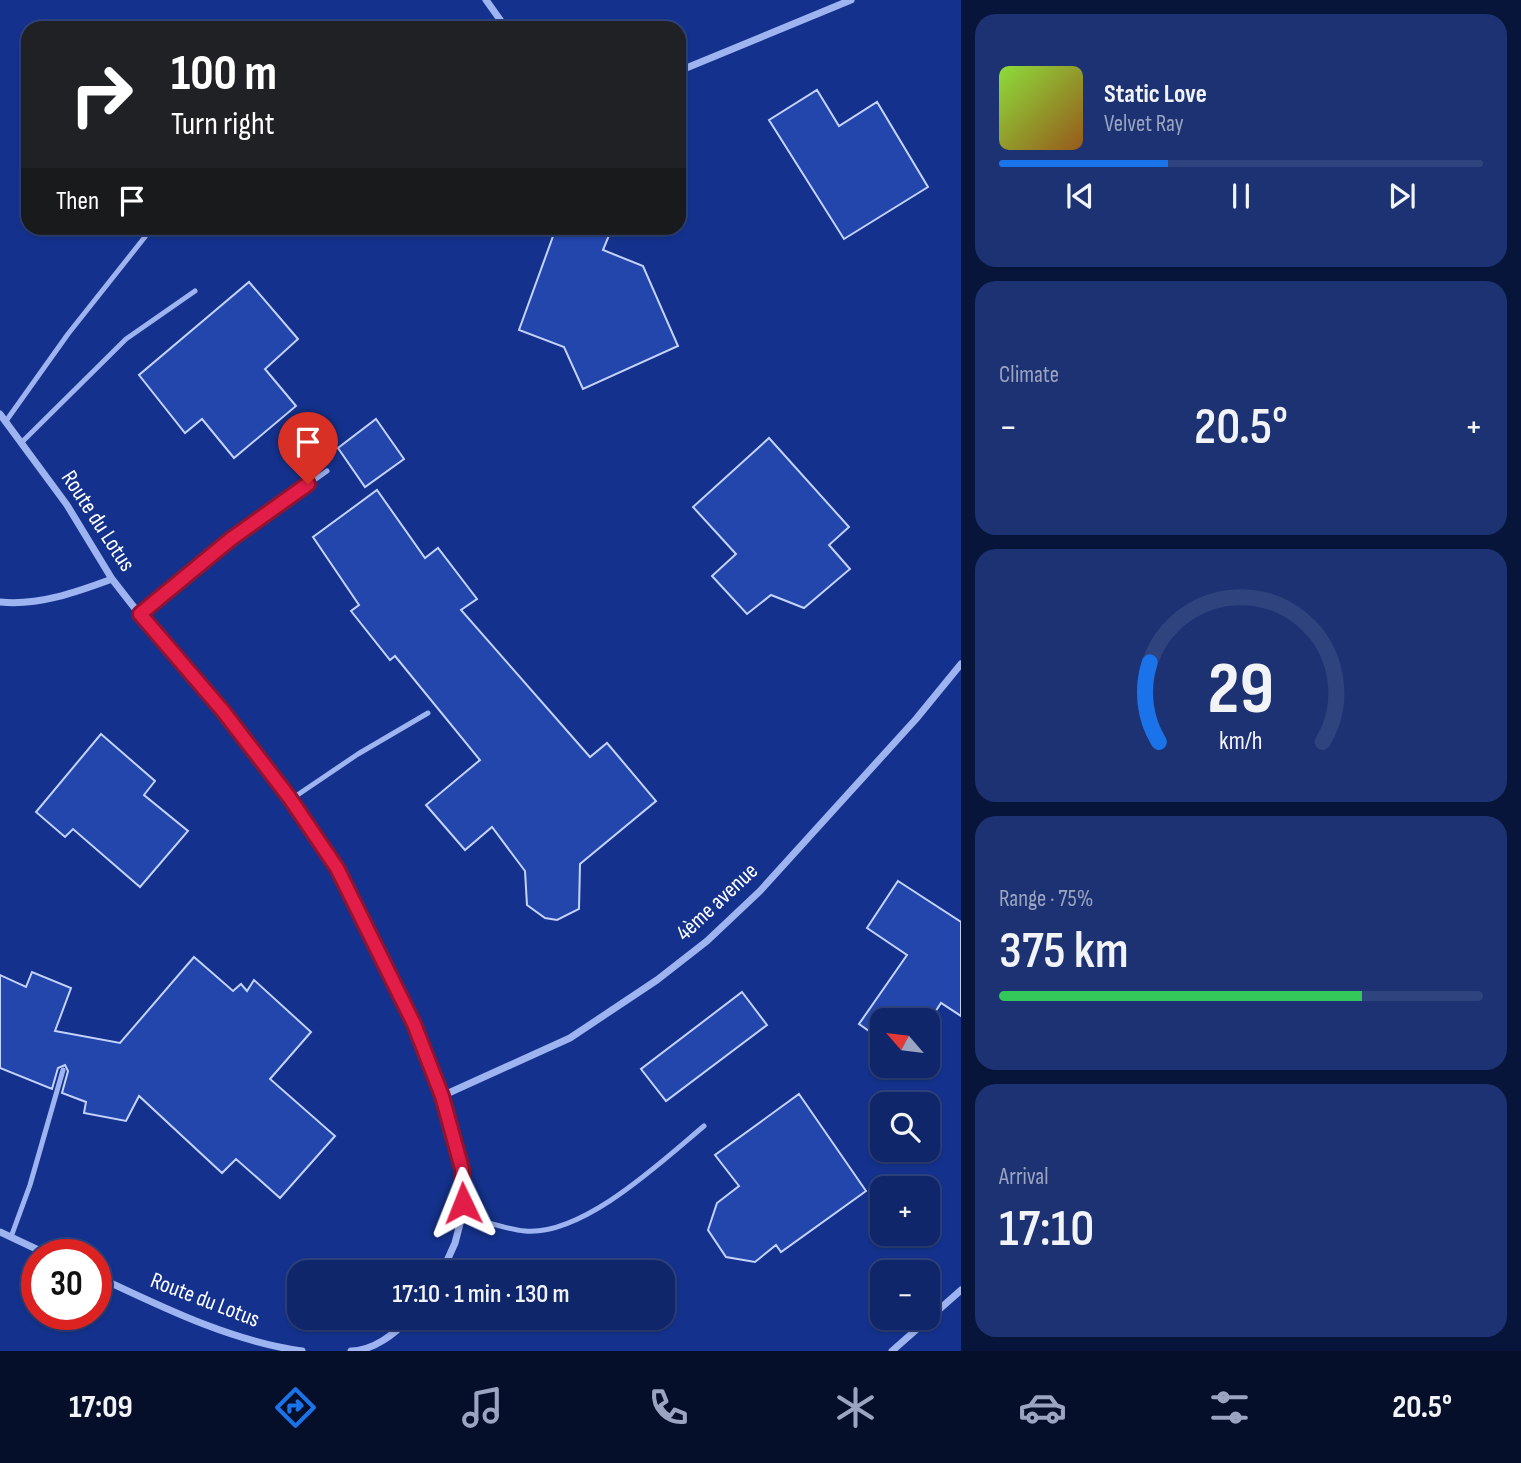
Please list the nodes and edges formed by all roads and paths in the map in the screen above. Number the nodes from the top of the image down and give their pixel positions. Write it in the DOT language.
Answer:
graph roads {
  1 [pos="485,0"];
  2 [pos="851,0"];
  3 [pos="501,21"];
  4 [pos="686,68"];
  5 [pos="146,235"];
  6 [pos="195,291"];
  7 [pos="0,414"];
  8 [pos="6,421"];
  9 [pos="21,443"];
  10 [pos="327,471"];
  11 [pos="112,579"];
  12 [pos="0,603"];
  13 [pos="140,614"];
  14 [pos="961,664"];
  15 [pos="428,713"];
  16 [pos="290,800"];
  17 [pos="63,1070"];
  18 [pos="442,1096"];
  19 [pos="704,1126"];
  20 [pos="462,1216"];
  21 [pos="0,1232"];
  22 [pos="11,1237"];
  23 [pos="21,1242"];
  24 [pos="447,1260"];
  25 [pos="112,1283"];
  26 [pos="961,1290"];
  27 [pos="397,1330"];
  28 [pos="302,1351"];
  29 [pos="351,1351"];
  30 [pos="892,1351"];
  1 -- 3 [label="street"];
  2 -- 4 [label="street"];
  5 -- 8 [label="lane"];
  6 -- 9 [label="lane"];
  7 -- 8 [label="street, Route du Lotus"];
  8 -- 9 [label="street, Route du Lotus"];
  9 -- 11 [label="street, Route du Lotus"];
  10 -- 13 [label="lane"];
  11 -- 12 [label="street"];
  11 -- 13 [label="street, Route du Lotus"];
  13 -- 16 [label="street, Route du Lotus"];
  14 -- 18 [label="street, 4ème avenue"];
  15 -- 16 [label="lane"];
  16 -- 18 [label="street, Route du Lotus"];
  17 -- 22 [label="lane"];
  18 -- 20 [label="street, Route du Lotus"];
  19 -- 20 [label="lane"];
  20 -- 24 [label="street, Route du Lotus"];
  21 -- 22 [label="street"];
  22 -- 23 [label="street"];
  25 -- 28 [label="street, Route du Lotus"];
  26 -- 30 [label="street"];
  27 -- 29 [label="street"];
}
